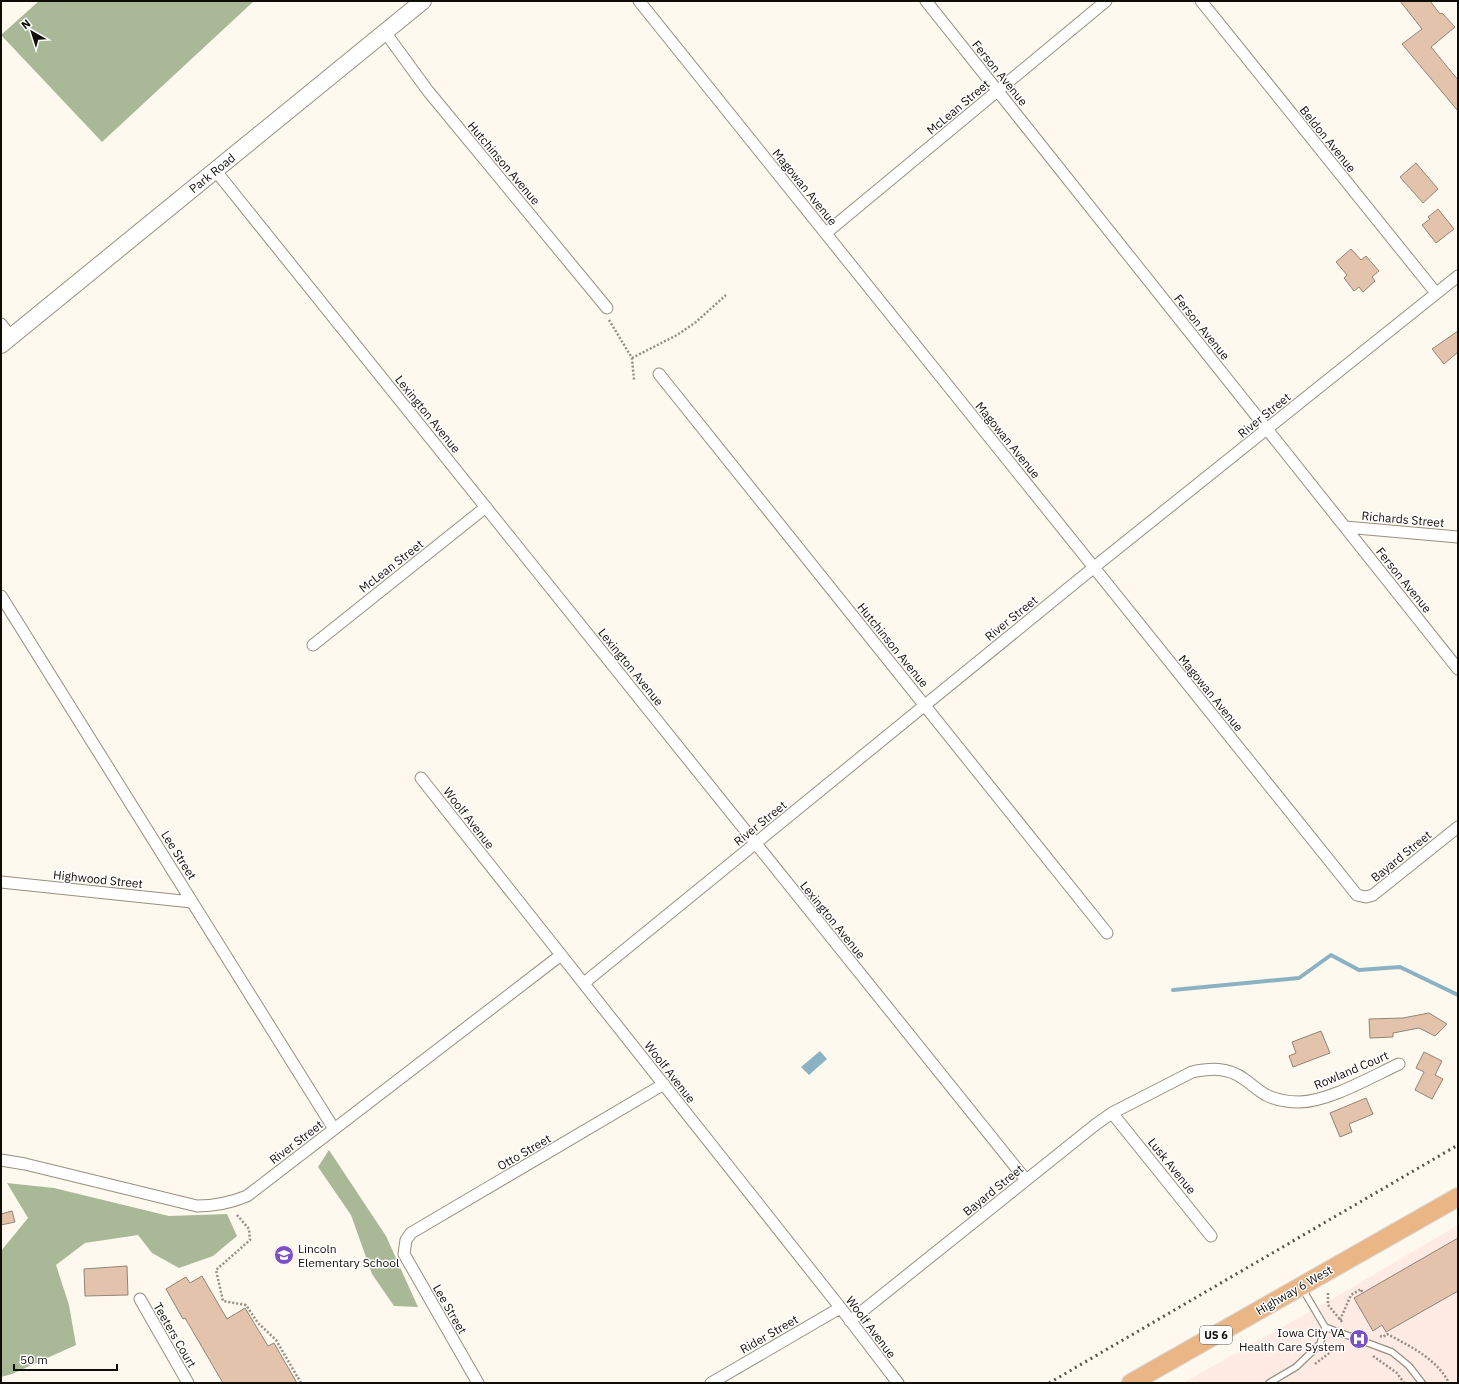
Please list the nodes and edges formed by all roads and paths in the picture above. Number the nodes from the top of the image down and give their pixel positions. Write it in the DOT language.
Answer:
graph roads {
  1 [pos="423,1"];
  2 [pos="639,1"];
  3 [pos="926,1"];
  4 [pos="1106,1"];
  5 [pos="1201,1"];
  6 [pos="385,32"];
  7 [pos="997,91"];
  8 [pos="215,170"];
  9 [pos="826,233"];
  10 [pos="1458,276"];
  11 [pos="1436,293"];
  12 [pos="726,296"];
  13 [pos="607,308"];
  14 [pos="611,322"];
  15 [pos="4,335"];
  16 [pos="632,358"];
  17 [pos="658,374"];
  18 [pos="634,380"];
  19 [pos="1267,429"];
  20 [pos="486,508"];
  21 [pos="1345,527"];
  22 [pos="1458,537"];
  23 [pos="1094,567"];
  24 [pos="1,596"];
  25 [pos="313,645"];
  26 [pos="1458,669"];
  27 [pos="924,705"];
  28 [pos="421,778"];
  29 [pos="1458,827"];
  30 [pos="756,843"];
  31 [pos="1,882"];
  32 [pos="1357,895"];
  33 [pos="192,902"];
  34 [pos="1106,933"];
  35 [pos="561,954"];
  36 [pos="584,983"];
  37 [pos="1399,1064"];
  38 [pos="664,1084"];
  39 [pos="1158,1089"];
  40 [pos="1112,1113"];
  41 [pos="334,1129"];
  42 [pos="1,1160"];
  43 [pos="1026,1180"];
  44 [pos="1458,1197"];
  45 [pos="237,1215"];
  46 [pos="1211,1236"];
  47 [pos="403,1247"];
  48 [pos="1301,1286"];
  49 [pos="1362,1292"];
  50 [pos="140,1299"];
  51 [pos="840,1308"];
  52 [pos="1340,1320"];
  53 [pos="850,1321"];
  54 [pos="1325,1327"];
  55 [pos="1347,1346"];
  56 [pos="1369,1353"];
  57 [pos="1312,1366"];
  58 [pos="188,1383"];
  59 [pos="301,1383"];
  60 [pos="478,1383"];
  61 [pos="711,1383"];
  62 [pos="898,1383"];
  63 [pos="1131,1383"];
  64 [pos="1270,1383"];
  65 [pos="1404,1383"];
  66 [pos="1422,1383"];
  1 -- 6 [label="street, Park Road"];
  2 -- 9 [label="street, Magowan Avenue"];
  3 -- 7 [label="street, Ferson Avenue"];
  4 -- 7 [label="street, McLean Street"];
  5 -- 11 [label="street, Beldon Avenue"];
  6 -- 8 [label="street, Park Road"];
  6 -- 13 [label="street, Hutchinson Avenue"];
  7 -- 9 [label="street, McLean Street"];
  7 -- 19 [label="street, Ferson Avenue"];
  8 -- 15 [label="street, Park Road"];
  8 -- 20 [label="street, Lexington Avenue"];
  9 -- 23 [label="street, Magowan Avenue"];
  10 -- 11 [label="street, River Street"];
  11 -- 19 [label="street, River Street"];
  12 -- 16 [label="path"];
  14 -- 16 [label="path"];
  16 -- 18 [label="path"];
  17 -- 27 [label="street, Hutchinson Avenue"];
  19 -- 21 [label="street, Ferson Avenue"];
  19 -- 23 [label="street, River Street"];
  20 -- 25 [label="street, McLean Street"];
  20 -- 30 [label="street, Lexington Avenue"];
  21 -- 22 [label="street, Richards Street"];
  21 -- 26 [label="street, Ferson Avenue"];
  23 -- 27 [label="street, River Street"];
  23 -- 32 [label="street, Magowan Avenue"];
  24 -- 33 [label="street, Lee Street"];
  27 -- 30 [label="street, River Street"];
  27 -- 34 [label="street, Hutchinson Avenue"];
  28 -- 35 [label="street, Woolf Avenue"];
  29 -- 32 [label="street, Bayard Street"];
  30 -- 36 [label="street, River Street"];
  30 -- 43 [label="street, Lexington Avenue"];
  31 -- 33 [label="street, Highwood Street"];
  33 -- 41 [label="street, Lee Street"];
  35 -- 36 [label="street, Woolf Avenue"];
  35 -- 41 [label="street, River Street"];
  36 -- 38 [label="street, Woolf Avenue"];
  37 -- 39 [label="street, Rowland Court"];
  38 -- 47 [label="street, Otto Street"];
  38 -- 51 [label="street, Woolf Avenue"];
  39 -- 40 [label="street, Bayard Street"];
  40 -- 43 [label="street, Bayard Street"];
  40 -- 46 [label="street, Lusk Avenue"];
  41 -- 42 [label="street, River Street"];
  43 -- 53 [label="street, Bayard Street"];
  44 -- 48 [label="main road, Highway 6 West / US 6"];
  45 -- 59 [label="path"];
  47 -- 60 [label="street, Lee Street"];
  48 -- 54 [label="lane"];
  48 -- 63 [label="main road, Highway 6 West / US 6"];
  49 -- 52 [label="path"];
  50 -- 58 [label="street, Teeters Court"];
  51 -- 53 [label="street, Woolf Avenue"];
  51 -- 61 [label="street, Rider Street"];
  53 -- 62 [label="street, Woolf Avenue"];
  54 -- 64 [label="lane"];
  54 -- 66 [label="lane"];
  55 -- 57 [label="path"];
  56 -- 65 [label="path"];
}
